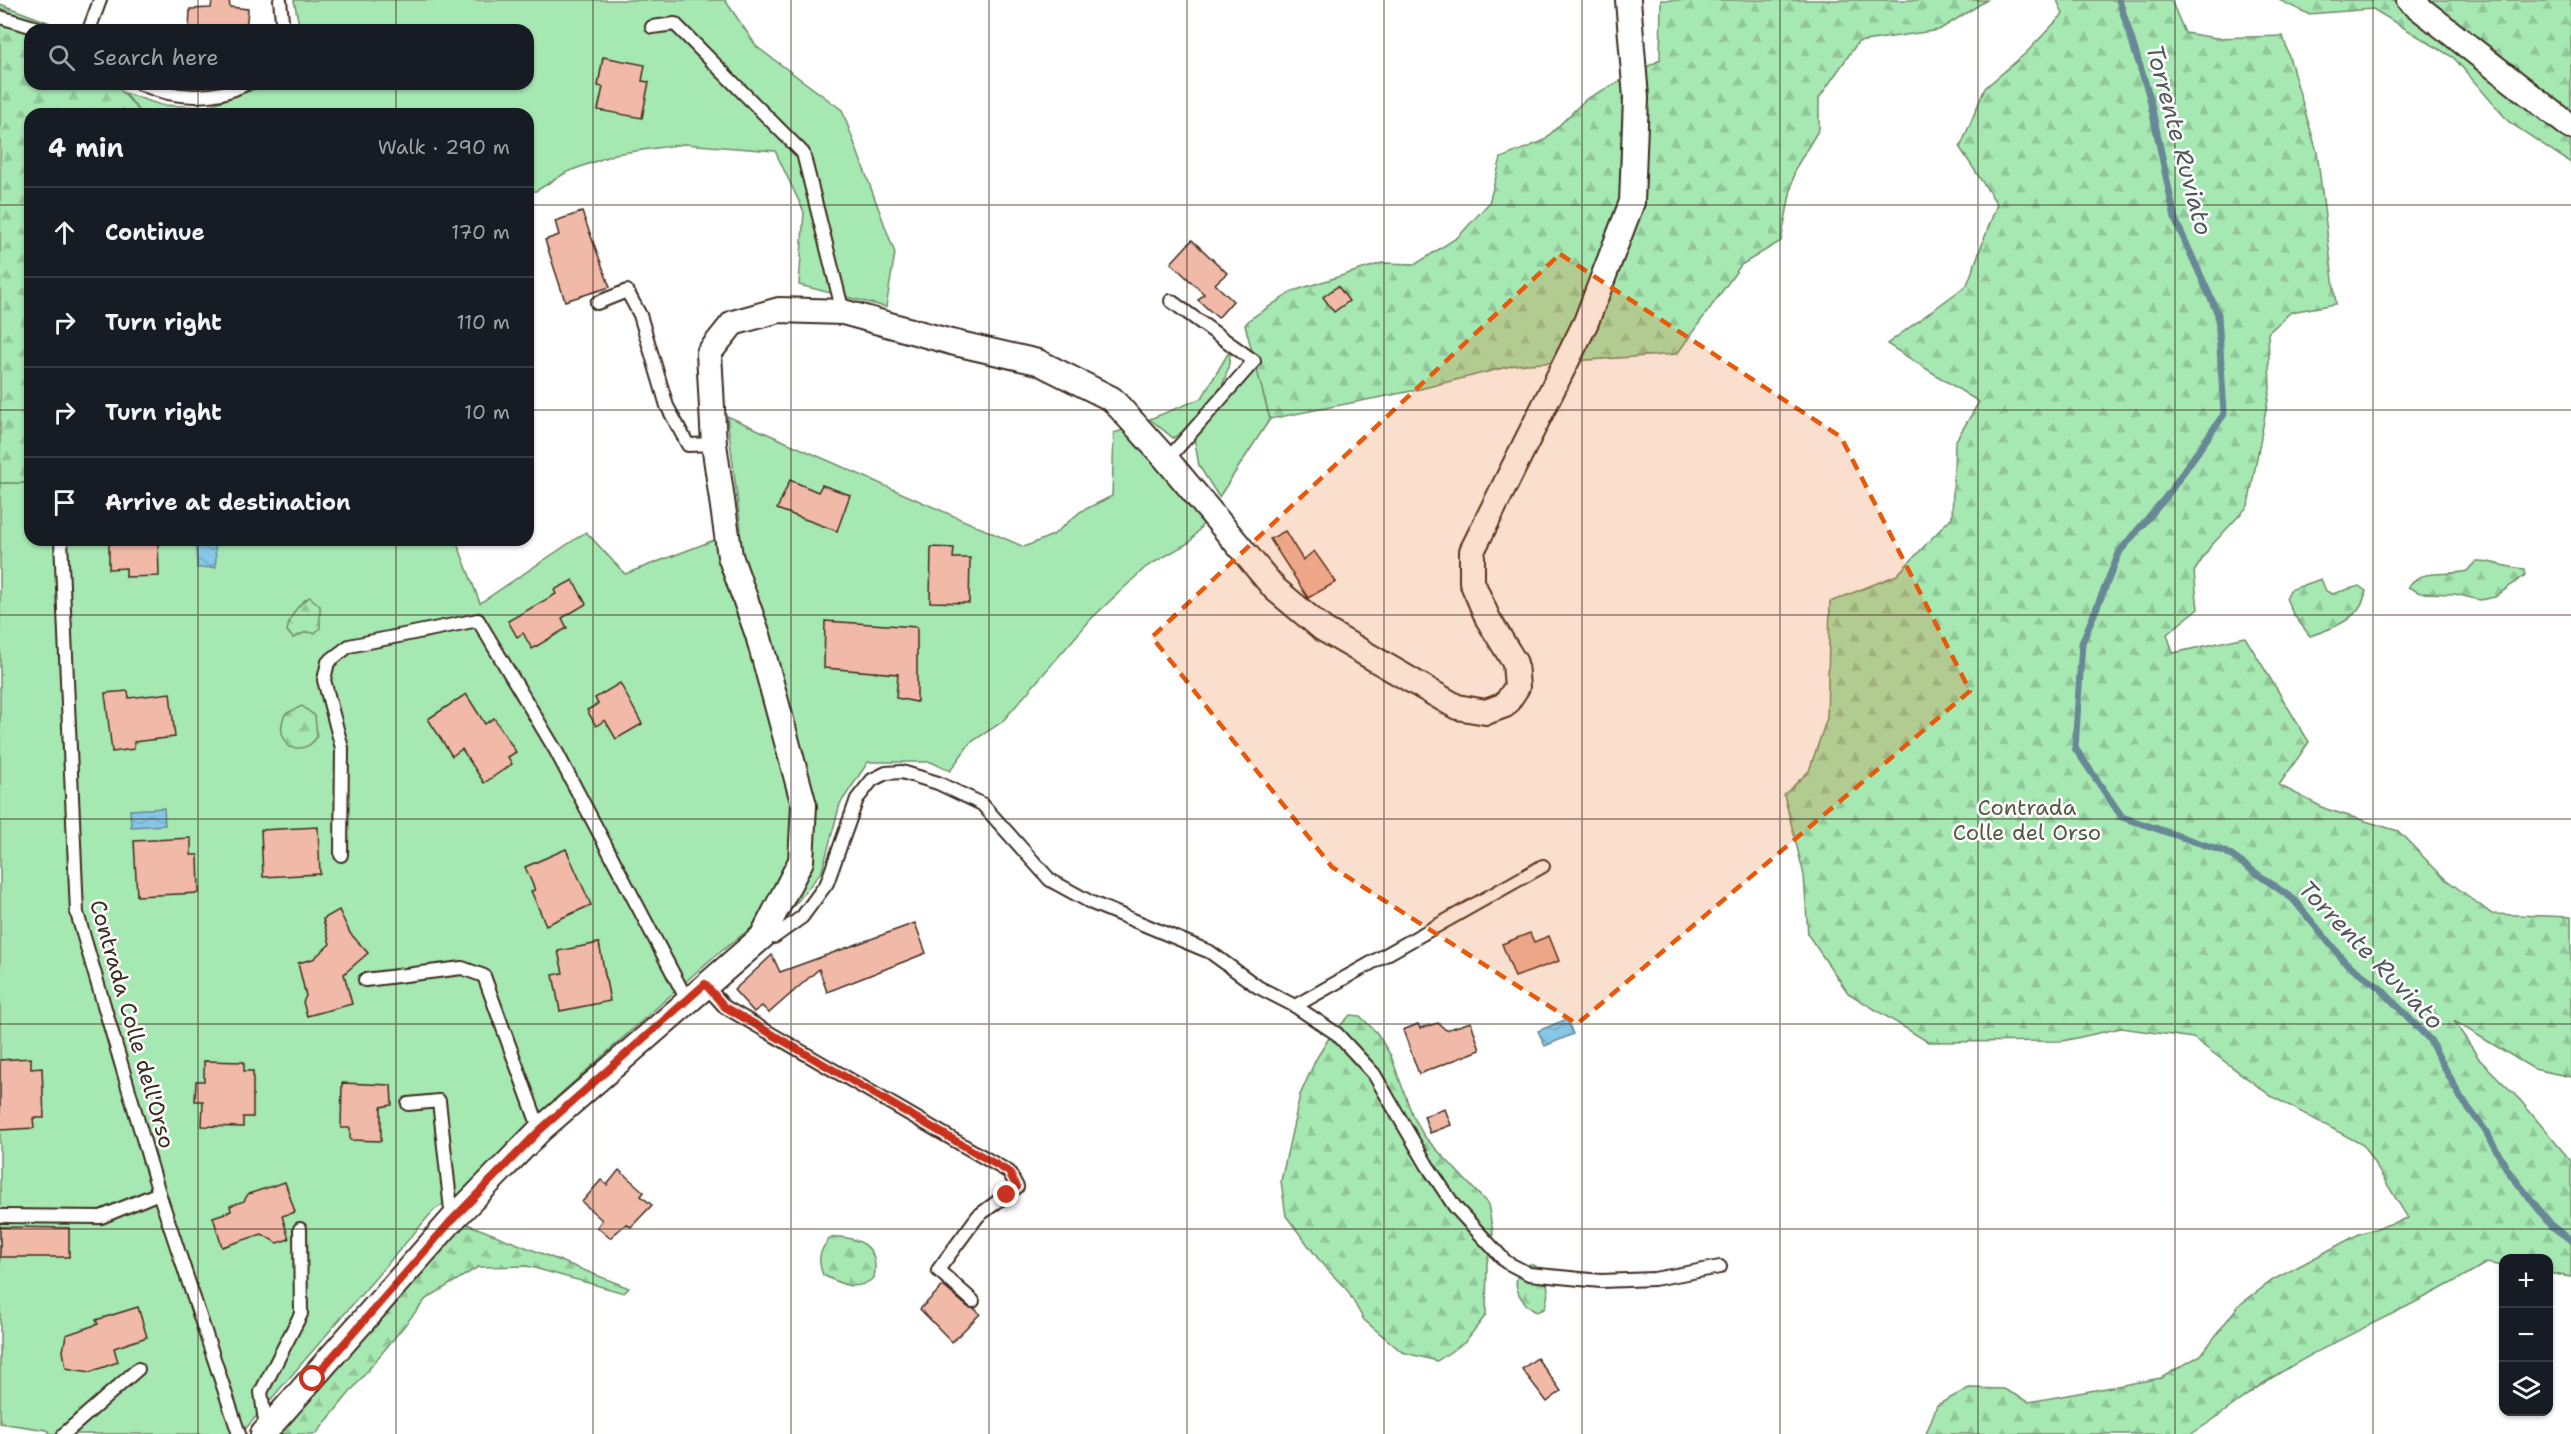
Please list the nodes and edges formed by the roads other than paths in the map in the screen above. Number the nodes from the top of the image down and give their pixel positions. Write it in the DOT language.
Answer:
graph roads {
  1 [pos="100,0"];
  2 [pos="280,0"];
  3 [pos="1628,0"];
  4 [pos="2409,0"];
  5 [pos="0,17"];
  6 [pos="24,24"];
  7 [pos="91,24"];
  8 [pos="282,24"];
  9 [pos="652,27"];
  10 [pos="164,90"];
  11 [pos="235,90"];
  12 [pos="2571,127"];
  13 [pos="1171,301"];
  14 [pos="597,303"];
  15 [pos="843,312"];
  16 [pos="714,444"];
  17 [pos="1167,460"];
  18 [pos="61,546"];
  19 [pos="341,855"];
  20 [pos="1543,866"];
  21 [pos="762,937"];
  22 [pos="365,980"];
  23 [pos="705,984"];
  24 [pos="687,1000"];
  25 [pos="1295,1006"];
  26 [pos="408,1104"];
  27 [pos="540,1130"];
  28 [pos="159,1193"];
  29 [pos="0,1216"];
  30 [pos="452,1220"];
  31 [pos="300,1229"];
  32 [pos="1720,1267"];
  33 [pos="973,1301"];
  34 [pos="138,1369"];
  35 [pos="265,1432"];
  36 [pos="64,1434"];
  37 [pos="239,1434"];
  1 -- 7 [label="lane"];
  2 -- 8 [label="lane"];
  3 -- 17 [label="street"];
  4 -- 12 [label="street"];
  5 -- 6 [label="lane"];
  9 -- 15 [label="lane"];
  10 -- 11 [label="lane"];
  13 -- 17 [label="lane"];
  14 -- 16 [label="lane"];
  15 -- 16 [label="street"];
  15 -- 17 [label="street"];
  16 -- 21 [label="street"];
  18 -- 28 [label="lane, Contrada Colle dell'Orso"];
  19 -- 24 [label="lane"];
  20 -- 25 [label="lane"];
  21 -- 23 [label="street"];
  21 -- 25 [label="lane"];
  22 -- 27 [label="lane"];
  23 -- 24 [label="street"];
  23 -- 33 [label="lane"];
  24 -- 27 [label="street"];
  25 -- 32 [label="lane"];
  26 -- 30 [label="lane"];
  27 -- 30 [label="street"];
  28 -- 29 [label="lane"];
  28 -- 37 [label="lane, Contrada Colle dell'Orso"];
  30 -- 35 [label="street"];
  31 -- 35 [label="lane"];
  34 -- 36 [label="lane"];
}
